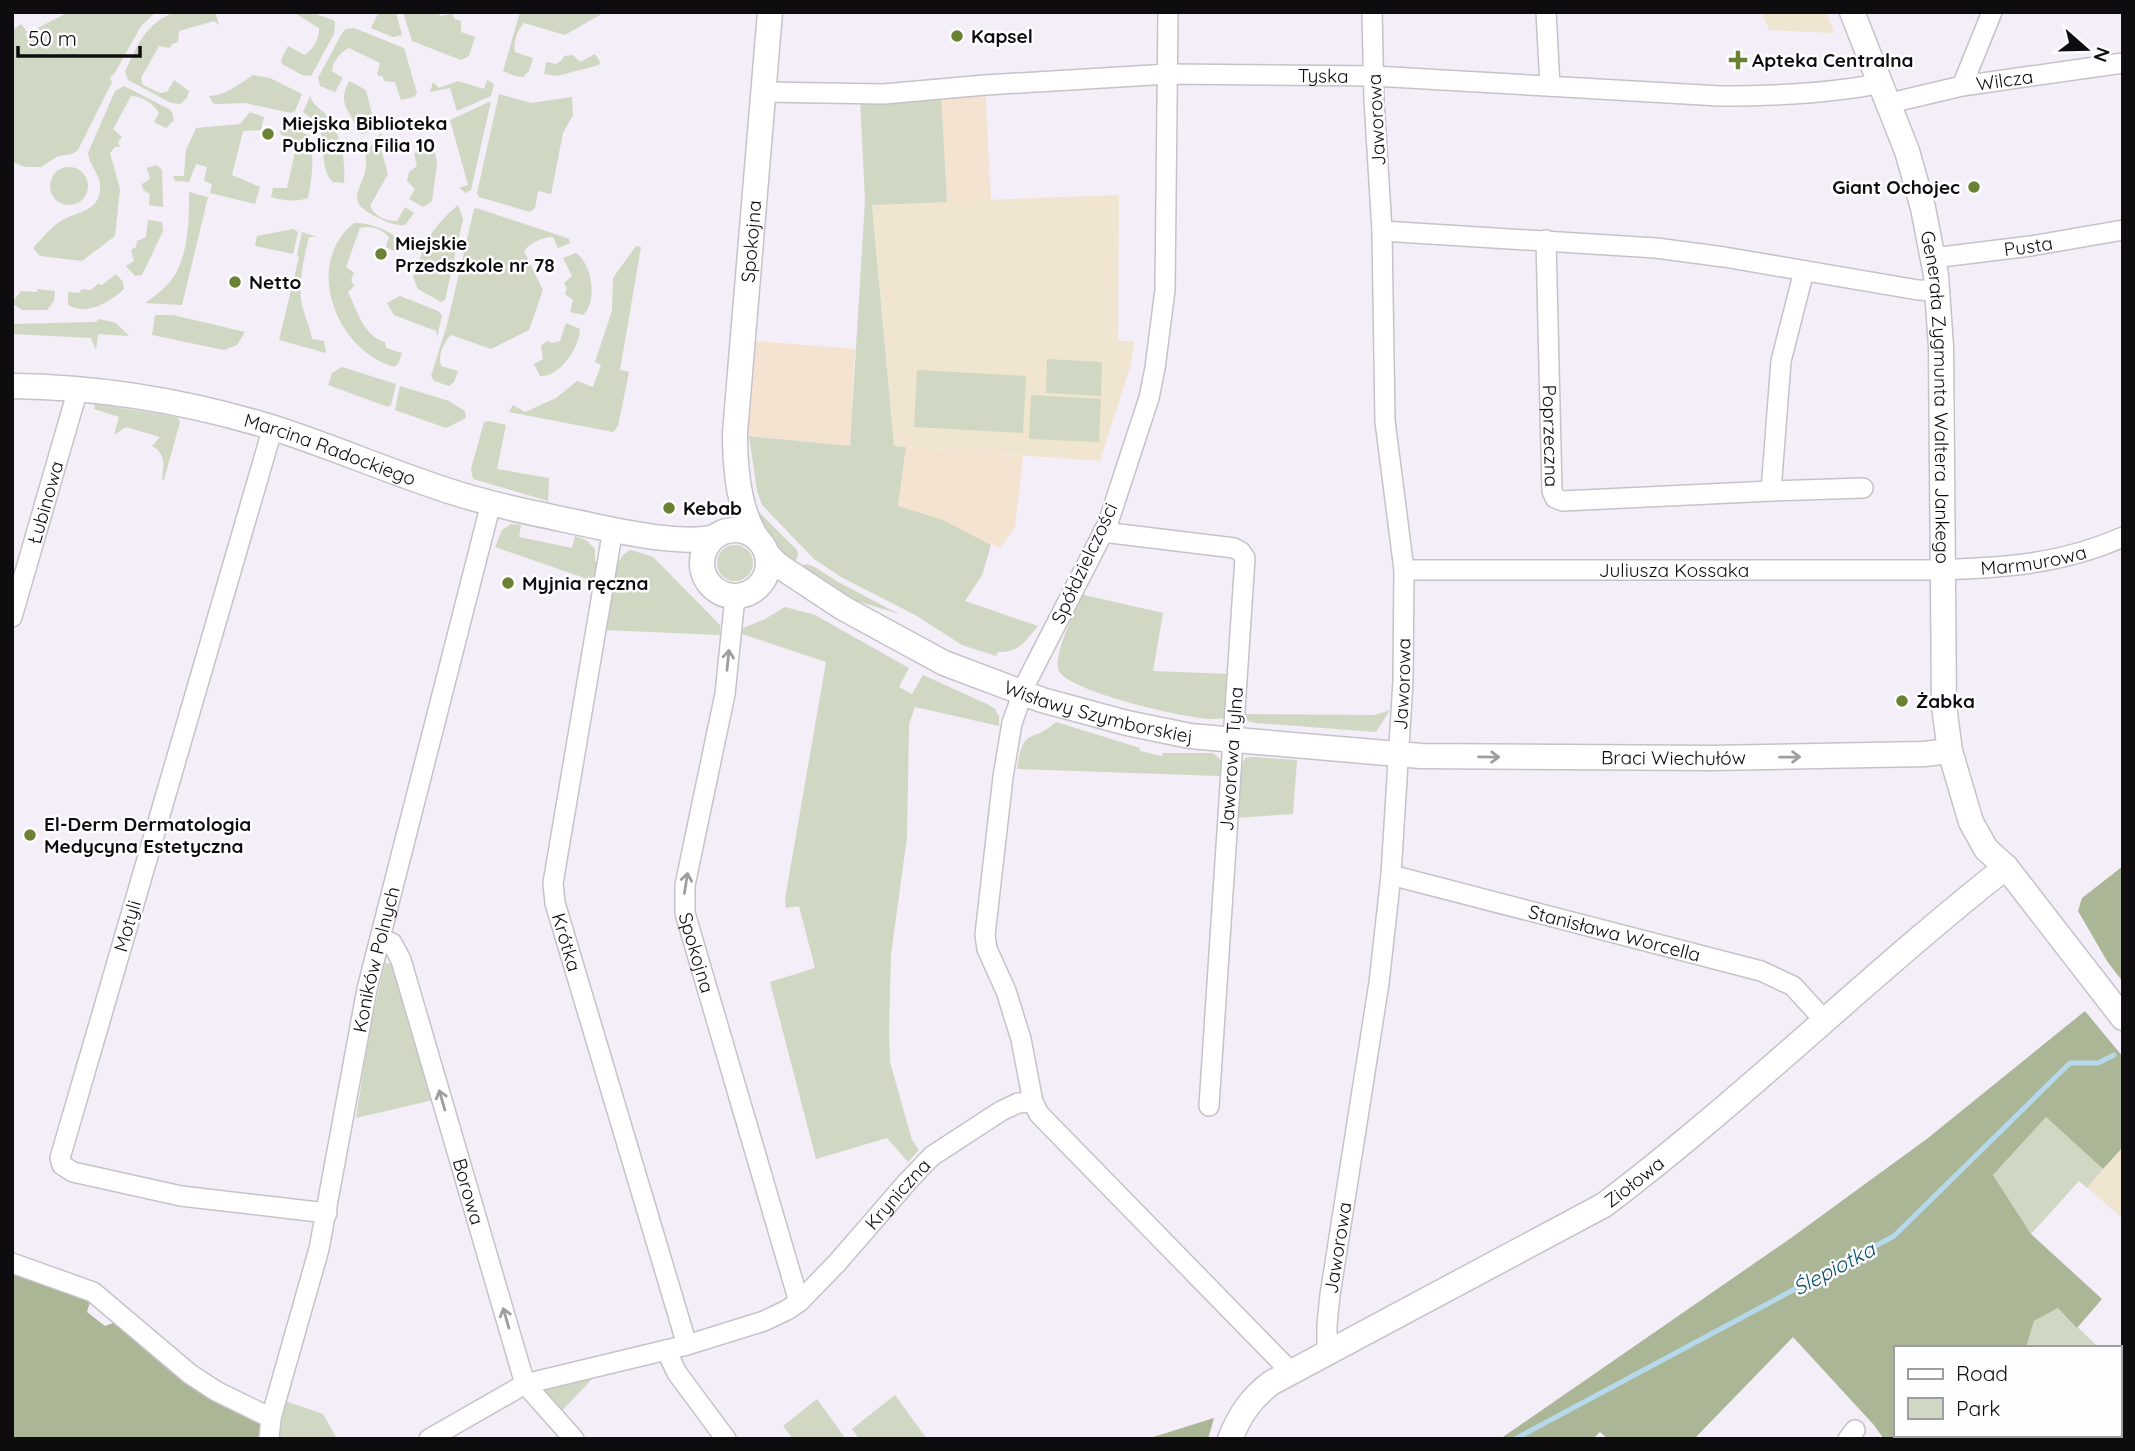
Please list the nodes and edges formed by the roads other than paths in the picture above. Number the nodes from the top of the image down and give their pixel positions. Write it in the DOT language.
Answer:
graph roads {
  1 [pos="770,12"];
  2 [pos="1168,12"];
  3 [pos="1372,12"];
  4 [pos="1546,12"];
  5 [pos="1852,12"];
  6 [pos="1992,12"];
  7 [pos="2123,63"];
  8 [pos="1169,74"];
  9 [pos="1374,76"];
  10 [pos="1550,86"];
  11 [pos="1962,86"];
  12 [pos="764,92"];
  13 [pos="1886,93"];
  14 [pos="2123,230"];
  15 [pos="1382,231"];
  16 [pos="1546,240"];
  17 [pos="1933,258"];
  18 [pos="1804,271"];
  19 [pos="1937,291"];
  20 [pos="12,386"];
  21 [pos="78,389"];
  22 [pos="273,427"];
  23 [pos="736,472"];
  24 [pos="1863,488"];
  25 [pos="1770,491"];
  26 [pos="491,503"];
  27 [pos="613,530"];
  28 [pos="1103,532"];
  29 [pos="643,536"];
  30 [pos="716,536"];
  31 [pos="2123,537"];
  32 [pos="762,546"];
  33 [pos="1942,569"];
  34 [pos="1404,570"];
  35 [pos="703,574"];
  36 [pos="745,593"];
  37 [pos="820,594"];
  38 [pos="12,617"];
  39 [pos="1023,693"];
  40 [pos="1233,741"];
  41 [pos="1950,751"];
  42 [pos="1398,754"];
  43 [pos="2006,867"];
  44 [pos="1391,875"];
  45 [pos="380,939"];
  46 [pos="2123,1018"];
  47 [pos="1824,1020"];
  48 [pos="1033,1102"];
  49 [pos="1209,1106"];
  50 [pos="327,1213"];
  51 [pos="12,1263"];
  52 [pos="799,1302"];
  53 [pos="687,1345"];
  54 [pos="666,1350"];
  55 [pos="1327,1355"];
  56 [pos="1292,1373"];
  57 [pos="525,1384"];
  58 [pos="271,1418"];
  59 [pos="269,1439"];
  60 [pos="429,1439"];
  61 [pos="574,1439"];
  62 [pos="726,1439"];
  63 [pos="1230,1439"];
  1 -- 12 [label="street, Spokojna"];
  2 -- 8 [label="street, Spółdzielczości"];
  3 -- 9 [label="street, Jaworowa"];
  4 -- 10 [label="street"];
  5 -- 13 [label="street, Generała Zygmunta Waltera Jankego"];
  6 -- 11 [label="street"];
  7 -- 11 [label="street, Wilcza"];
  8 -- 9 [label="street, Tyska"];
  8 -- 12 [label="street, Tyska"];
  8 -- 28 [label="street, Spółdzielczości"];
  9 -- 10 [label="street, Tyska"];
  9 -- 15 [label="street, Jaworowa"];
  10 -- 13 [label="street, Tyska"];
  11 -- 13 [label="street, Wilcza"];
  12 -- 23 [label="street, Spokojna"];
  13 -- 17 [label="street, Generała Zygmunta Waltera Jankego"];
  14 -- 17 [label="street, Pusta"];
  15 -- 16 [label="street"];
  15 -- 34 [label="street, Jaworowa"];
  16 -- 18 [label="street"];
  16 -- 25 [label="street, Poprzeczna"];
  17 -- 19 [label="street, Generała Zygmunta Waltera Jankego"];
  18 -- 19 [label="street"];
  18 -- 25 [label="street"];
  19 -- 33 [label="street, Generała Zygmunta Waltera Jankego"];
  20 -- 21 [label="street, Marcina Radockiego"];
  21 -- 22 [label="street, Marcina Radockiego"];
  21 -- 38 [label="street, Łubinowa"];
  22 -- 26 [label="street, Marcina Radockiego"];
  22 -- 50 [label="street, Motyli"];
  23 -- 30 [label="street, Spokojna"];
  23 -- 32 [label="street, Spokojna"];
  24 -- 25 [label="street, Poprzeczna"];
  26 -- 27 [label="street, Marcina Radockiego"];
  26 -- 45 [label="street, Koników Polnych"];
  27 -- 29 [label="street, Marcina Radockiego"];
  27 -- 53 [label="street, Krótka"];
  28 -- 39 [label="street, Spółdzielczości"];
  28 -- 40 [label="street, Jaworowa Tylna"];
  29 -- 30 [label="street, Marcina Radockiego"];
  29 -- 35 [label="street, Marcina Radockiego"];
  30 -- 32 [label="street"];
  30 -- 35 [label="street"];
  31 -- 33 [label="street, Marmurowa"];
  32 -- 36 [label="street"];
  32 -- 37 [label="street, Wisławy Szymborskiej"];
  33 -- 34 [label="street, Juliusza Kossaka"];
  33 -- 41 [label="street, Generała Zygmunta Waltera Jankego"];
  34 -- 42 [label="street, Jaworowa"];
  35 -- 36 [label="street"];
  36 -- 37 [label="street, Wisławy Szymborskiej"];
  52 -- 36 [label="street, Spokojna, one-way"];
  37 -- 39 [label="street, Wisławy Szymborskiej"];
  39 -- 40 [label="street, Wisławy Szymborskiej"];
  39 -- 48 [label="street, Spółdzielczości"];
  40 -- 42 [label="street, Wisławy Szymborskiej"];
  40 -- 49 [label="street, Jaworowa Tylna"];
  42 -- 41 [label="street, Braci Wiechułów, one-way"];
  41 -- 43 [label="street, Generała Zygmunta Waltera Jankego"];
  42 -- 44 [label="street, Jaworowa"];
  43 -- 46 [label="street, Generała Zygmunta Waltera Jankego"];
  43 -- 47 [label="street, Ziołowa"];
  44 -- 47 [label="street, Stanisława Worcella"];
  44 -- 55 [label="street, Jaworowa"];
  45 -- 50 [label="street, Koników Polnych"];
  57 -- 45 [label="street, Borowa, one-way"];
  47 -- 55 [label="street, Ziołowa"];
  48 -- 52 [label="street, Kryniczna"];
  48 -- 56 [label="street"];
  50 -- 58 [label="street, Koników Polnych"];
  51 -- 58 [label="street"];
  52 -- 53 [label="street, Kryniczna"];
  53 -- 54 [label="street, Kryniczna"];
  54 -- 57 [label="street, Kryniczna"];
  54 -- 62 [label="street"];
  55 -- 56 [label="street, Ziołowa"];
  56 -- 63 [label="street, Ziołowa"];
  57 -- 60 [label="street, Kryniczna"];
  57 -- 61 [label="street, Borowa"];
  58 -- 59 [label="street, Koników Polnych"];
}
